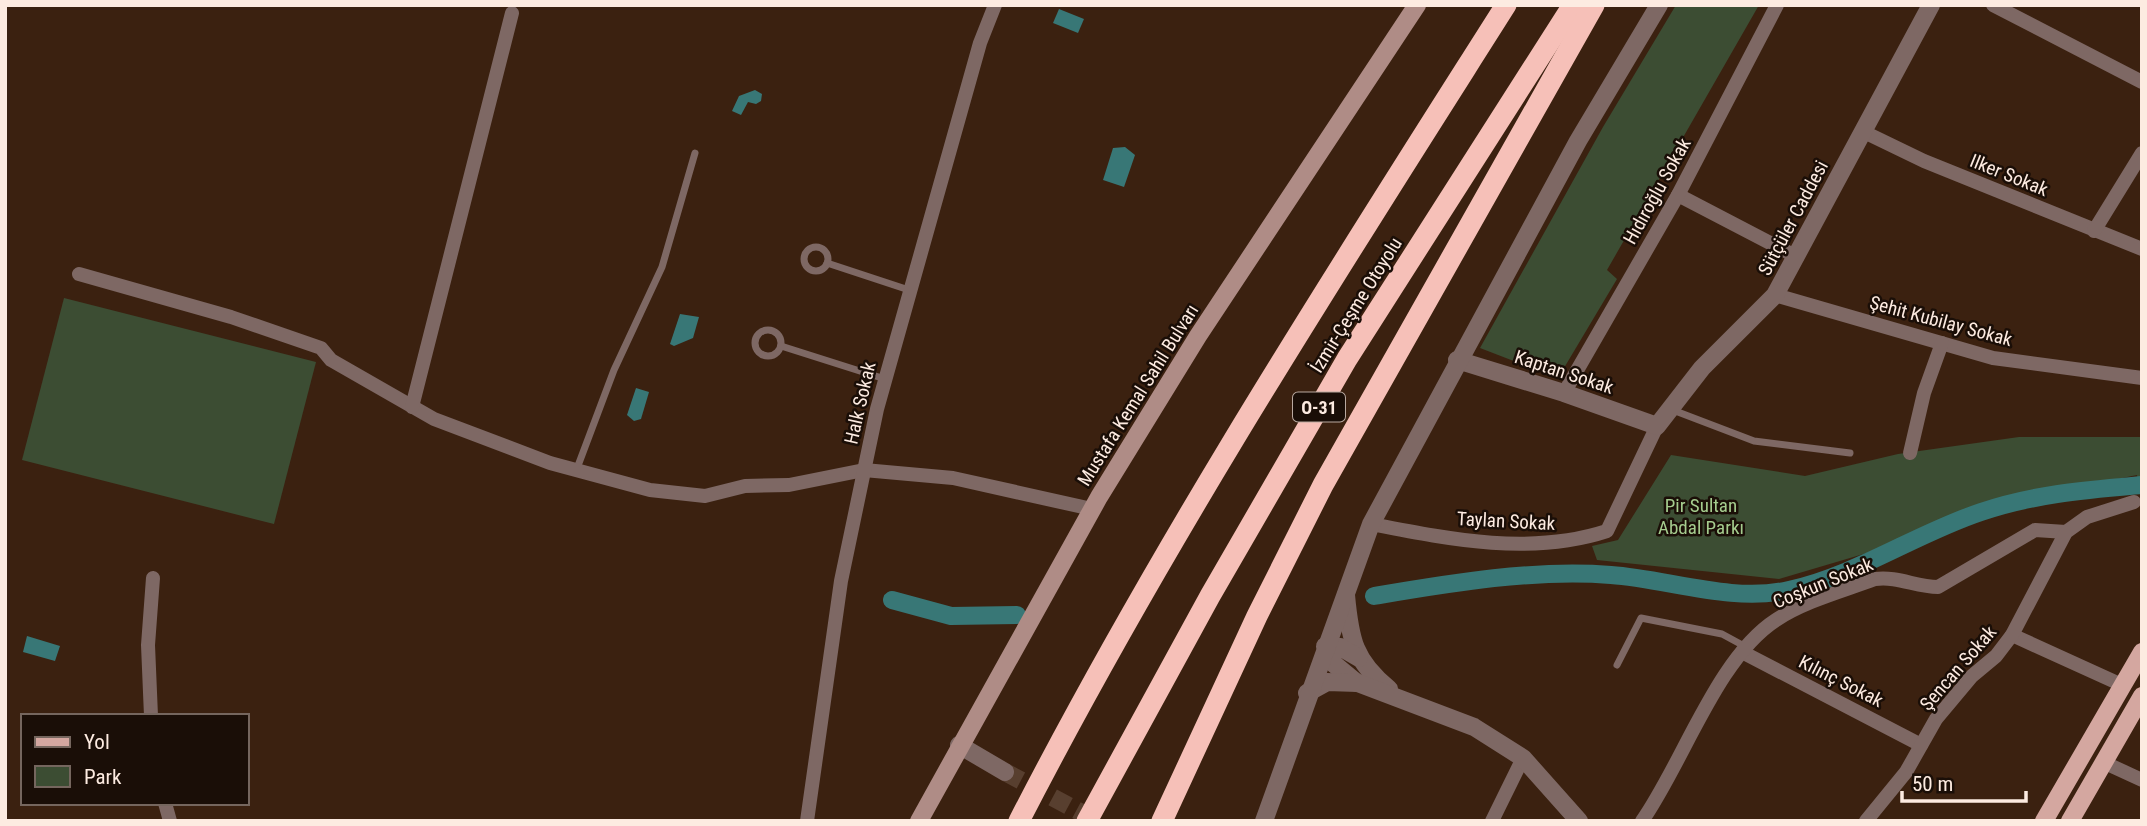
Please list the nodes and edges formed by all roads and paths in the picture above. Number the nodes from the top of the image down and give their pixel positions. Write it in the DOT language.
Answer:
graph roads {
  1 [pos="995,5"];
  2 [pos="1416,5"];
  3 [pos="1506,5"];
  4 [pos="1573,5"];
  5 [pos="1594,5"];
  6 [pos="1660,5"];
  7 [pos="1777,5"];
  8 [pos="1931,5"];
  9 [pos="1993,5"];
  10 [pos="512,13"];
  11 [pos="2142,82"];
  12 [pos="1864,132"];
  13 [pos="695,153"];
  14 [pos="2142,153"];
  15 [pos="1678,195"];
  16 [pos="2094,230"];
  17 [pos="2142,249"];
  18 [pos="1797,257"];
  19 [pos="827,263"];
  20 [pos="79,274"];
  21 [pos="909,290"];
  22 [pos="1775,295"];
  23 [pos="1942,343"];
  24 [pos="781,346"];
  25 [pos="1457,360"];
  26 [pos="2142,378"];
  27 [pos="885,379"];
  28 [pos="1564,393"];
  29 [pos="412,407"];
  30 [pos="1669,408"];
  31 [pos="1657,426"];
  32 [pos="1850,453"];
  33 [pos="1910,453"];
  34 [pos="864,470"];
  35 [pos="576,471"];
  36 [pos="2134,502"];
  37 [pos="1092,509"];
  38 [pos="1371,524"];
  39 [pos="2066,532"];
  40 [pos="153,578"];
  41 [pos="1345,592"];
  42 [pos="2012,635"];
  43 [pos="1325,646"];
  44 [pos="1744,649"];
  45 [pos="2142,652"];
  46 [pos="1359,659"];
  47 [pos="1617,665"];
  48 [pos="1358,683"];
  49 [pos="2122,685"];
  50 [pos="1307,693"];
  51 [pos="2142,696"];
  52 [pos="1400,698"];
  53 [pos="151,714"];
  54 [pos="959,745"];
  55 [pos="1921,745"];
  56 [pos="1523,758"];
  57 [pos="2105,763"];
  58 [pos="1005,772"];
  59 [pos="2142,780"];
  60 [pos="807,821"];
  61 [pos="919,821"];
  62 [pos="1020,821"];
  63 [pos="1087,821"];
  64 [pos="1162,821"];
  65 [pos="1264,821"];
  66 [pos="1492,821"];
  67 [pos="1579,821"];
  68 [pos="1642,821"];
  69 [pos="1866,821"];
  70 [pos="2044,821"];
  71 [pos="2070,821"];
  1 -- 21 [label="street, Halk Sokak"];
  2 -- 37 [label="main road, Mustafa Kemal Sahil Bulvarı"];
  3 -- 62 [label="highway, İzmir-Çeşme Otoyolu / O-31"];
  4 -- 63 [label="highway, İzmir-Çeşme Otoyolu / O-31"];
  5 -- 64 [label="highway"];
  6 -- 25 [label="street"];
  7 -- 15 [label="street, Hıdıroğlu Sokak"];
  8 -- 12 [label="street, Sütçüler Caddesi"];
  9 -- 11 [label="street"];
  10 -- 29 [label="street"];
  12 -- 16 [label="street, Ilker Sokak"];
  12 -- 18 [label="street, Sütçüler Caddesi"];
  13 -- 35 [label="lane"];
  14 -- 16 [label="street"];
  15 -- 18 [label="street"];
  15 -- 28 [label="street, Hıdıroğlu Sokak"];
  16 -- 17 [label="street, Ilker Sokak"];
  18 -- 22 [label="street, Sütçüler Caddesi"];
  19 -- 21 [label="lane"];
  20 -- 29 [label="street"];
  21 -- 27 [label="street, Halk Sokak"];
  22 -- 23 [label="street, Şehit Kubilay Sokak"];
  22 -- 30 [label="street, Sütçüler Caddesi"];
  23 -- 26 [label="street, Şehit Kubilay Sokak"];
  23 -- 33 [label="street"];
  24 -- 27 [label="lane"];
  25 -- 28 [label="street, Kaptan Sokak"];
  25 -- 38 [label="street"];
  27 -- 34 [label="street, Halk Sokak"];
  28 -- 31 [label="street, Kaptan Sokak"];
  29 -- 35 [label="street"];
  30 -- 31 [label="street, Sütçüler Caddesi"];
  30 -- 32 [label="lane"];
  31 -- 38 [label="street, Taylan Sokak"];
  34 -- 35 [label="street"];
  34 -- 37 [label="street"];
  34 -- 60 [label="street, Halk Sokak"];
  36 -- 39 [label="street"];
  37 -- 54 [label="main road, Mustafa Kemal Sahil Bulvarı"];
  38 -- 41 [label="street"];
  39 -- 42 [label="street, Şencan Sokak"];
  39 -- 44 [label="street, Coşkun Sokak"];
  40 -- 53 [label="street"];
  41 -- 43 [label="street"];
  41 -- 46 [label="street"];
  42 -- 49 [label="street"];
  42 -- 55 [label="street, Şencan Sokak"];
  43 -- 46 [label="street"];
  43 -- 48 [label="street"];
  43 -- 50 [label="street"];
  44 -- 47 [label="lane"];
  44 -- 55 [label="street, Kılınç Sokak"];
  44 -- 68 [label="street, Coşkun Sokak"];
  45 -- 49 [label="main road"];
  46 -- 52 [label="street"];
  48 -- 50 [label="street"];
  48 -- 52 [label="street"];
  49 -- 70 [label="main road"];
  50 -- 65 [label="street"];
  51 -- 57 [label="main road"];
  52 -- 56 [label="street"];
  54 -- 58 [label="street"];
  54 -- 61 [label="main road, Mustafa Kemal Sahil Bulvarı"];
  55 -- 69 [label="street, Şencan Sokak"];
  56 -- 66 [label="street"];
  56 -- 67 [label="street"];
  57 -- 59 [label="street"];
  57 -- 71 [label="main road"];
}
